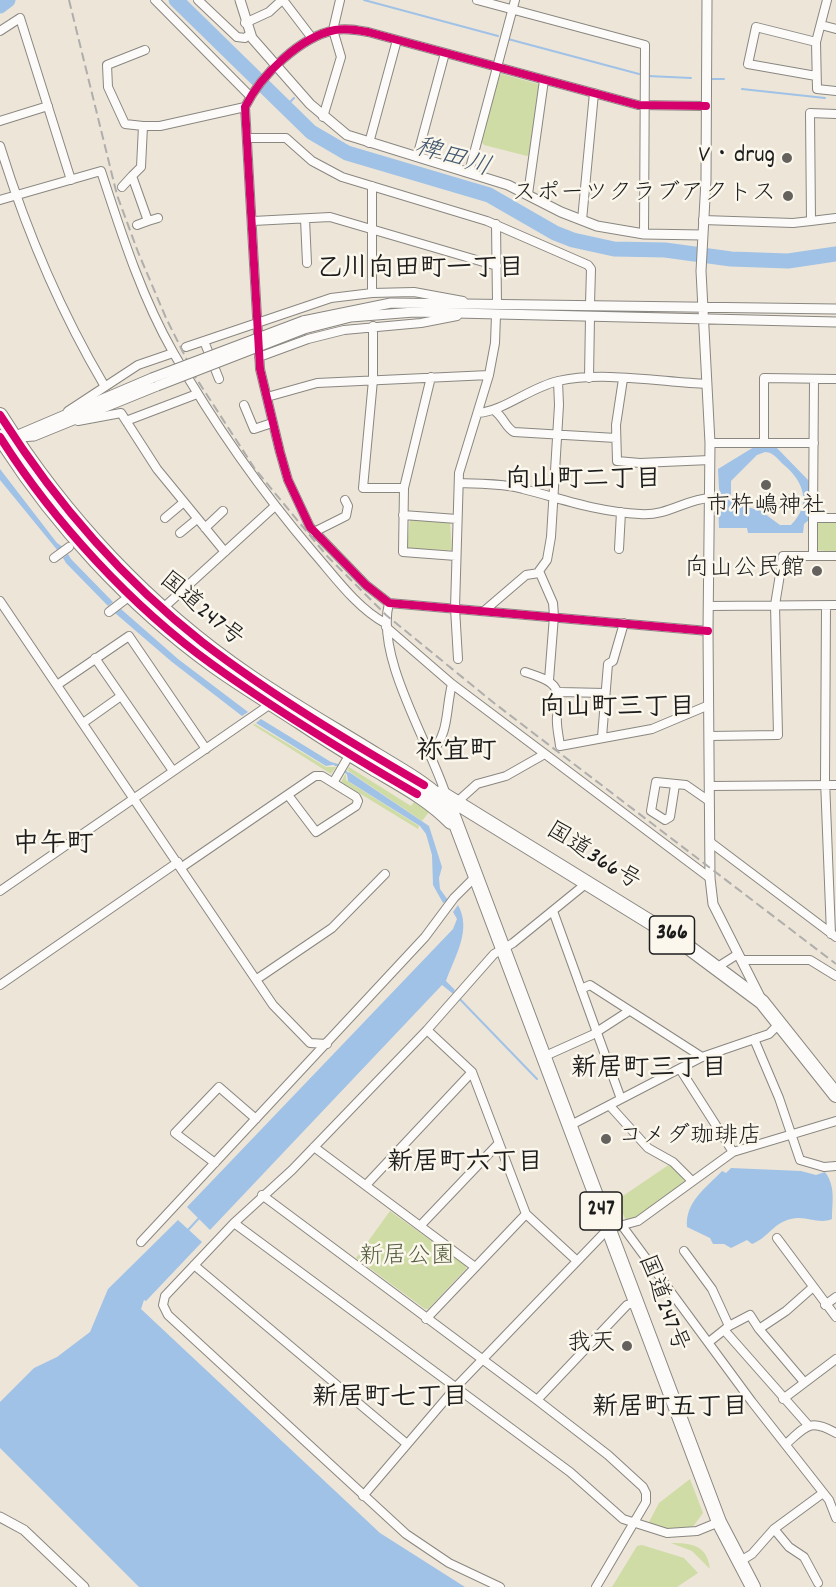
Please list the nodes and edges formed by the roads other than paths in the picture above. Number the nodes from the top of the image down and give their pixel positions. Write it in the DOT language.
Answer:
graph roads {
  1 [pos="155,0"];
  2 [pos="198,0"];
  3 [pos="240,0"];
  4 [pos="283,0"];
  5 [pos="340,0"];
  6 [pos="477,0"];
  7 [pos="515,0"];
  8 [pos="707,0"];
  9 [pos="827,0"];
  10 [pos="512,10"];
  11 [pos="245,23"];
  12 [pos="821,25"];
  13 [pos="836,29"];
  14 [pos="333,30"];
  15 [pos="0,31"];
  16 [pos="250,34"];
  17 [pos="312,38"];
  18 [pos="397,40"];
  19 [pos="816,42"];
  20 [pos="145,50"];
  21 [pos="445,53"];
  22 [pos="496,66"];
  23 [pos="275,69"];
  24 [pos="816,76"];
  25 [pos="544,80"];
  26 [pos="836,91"];
  27 [pos="594,93"];
  28 [pos="252,94"];
  29 [pos="48,106"];
  30 [pos="245,106"];
  31 [pos="645,106"];
  32 [pos="706,106"];
  33 [pos="836,114"];
  34 [pos="323,117"];
  35 [pos="0,121"];
  36 [pos="143,126"];
  37 [pos="248,138"];
  38 [pos="369,143"];
  39 [pos="0,146"];
  40 [pos="417,157"];
  41 [pos="469,172"];
  42 [pos="132,176"];
  43 [pos="71,180"];
  44 [pos="372,186"];
  45 [pos="122,187"];
  46 [pos="528,194"];
  47 [pos="15,196"];
  48 [pos="0,200"];
  49 [pos="158,218"];
  50 [pos="836,218"];
  51 [pos="305,219"];
  52 [pos="582,220"];
  53 [pos="703,220"];
  54 [pos="811,220"];
  55 [pos="148,221"];
  56 [pos="253,221"];
  57 [pos="496,224"];
  58 [pos="137,225"];
  59 [pos="372,230"];
  60 [pos="644,234"];
  61 [pos="702,238"];
  62 [pos="307,263"];
  63 [pos="496,266"];
  64 [pos="372,293"];
  65 [pos="465,302"];
  66 [pos="497,303"];
  67 [pos="590,304"];
  68 [pos="702,307"];
  69 [pos="836,309"];
  70 [pos="476,312"];
  71 [pos="496,315"];
  72 [pos="590,317"];
  73 [pos="702,320"];
  74 [pos="836,322"];
  75 [pos="257,324"];
  76 [pos="303,325"];
  77 [pos="373,326"];
  78 [pos="204,341"];
  79 [pos="186,347"];
  80 [pos="173,353"];
  81 [pos="259,357"];
  82 [pos="489,375"];
  83 [pos="431,377"];
  84 [pos="590,378"];
  85 [pos="219,379"];
  86 [pos="623,379"];
  87 [pos="814,379"];
  88 [pos="836,379"];
  89 [pos="373,380"];
  90 [pos="558,381"];
  91 [pos="707,384"];
  92 [pos="104,385"];
  93 [pos="197,394"];
  94 [pos="267,397"];
  95 [pos="244,405"];
  96 [pos="495,411"];
  97 [pos="478,413"];
  98 [pos="0,415"];
  99 [pos="63,419"];
  100 [pos="126,421"];
  101 [pos="272,423"];
  102 [pos="557,437"];
  103 [pos="616,438"];
  104 [pos="4,439"];
  105 [pos="764,442"];
  106 [pos="710,443"];
  107 [pos="814,443"];
  108 [pos="710,460"];
  109 [pos="459,483"];
  110 [pos="404,488"];
  111 [pos="710,498"];
  112 [pos="552,499"];
  113 [pos="345,500"];
  114 [pos="184,502"];
  115 [pos="275,506"];
  116 [pos="223,511"];
  117 [pos="621,512"];
  118 [pos="404,515"];
  119 [pos="165,518"];
  120 [pos="813,518"];
  121 [pos="836,518"];
  122 [pos="197,519"];
  123 [pos="457,519"];
  124 [pos="205,528"];
  125 [pos="314,532"];
  126 [pos="180,533"];
  127 [pos="74,544"];
  128 [pos="619,549"];
  129 [pos="225,552"];
  130 [pos="456,556"];
  131 [pos="813,556"];
  132 [pos="836,556"];
  133 [pos="54,558"];
  134 [pos="539,573"];
  135 [pos="126,599"];
  136 [pos="0,601"];
  137 [pos="389,603"];
  138 [pos="775,604"];
  139 [pos="708,606"];
  140 [pos="826,606"];
  141 [pos="836,606"];
  142 [pos="455,608"];
  143 [pos="484,611"];
  144 [pos="110,612"];
  145 [pos="159,613"];
  146 [pos="554,616"];
  147 [pos="624,623"];
  148 [pos="386,625"];
  149 [pos="708,631"];
  150 [pos="95,658"];
  151 [pos="458,659"];
  152 [pos="525,672"];
  153 [pos="549,680"];
  154 [pos="452,684"];
  155 [pos="57,685"];
  156 [pos="560,693"];
  157 [pos="605,693"];
  158 [pos="122,696"];
  159 [pos="275,699"];
  160 [pos="709,705"];
  161 [pos="83,723"];
  162 [pos="709,736"];
  163 [pos="602,738"];
  164 [pos="206,749"];
  165 [pos="431,754"];
  166 [pos="543,755"];
  167 [pos="347,760"];
  168 [pos="173,771"];
  169 [pos="333,783"];
  170 [pos="675,785"];
  171 [pos="826,785"];
  172 [pos="836,785"];
  173 [pos="710,786"];
  174 [pos="420,790"];
  175 [pos="288,795"];
  176 [pos="134,799"];
  177 [pos="709,801"];
  178 [pos="451,802"];
  179 [pos="458,831"];
  180 [pos="710,842"];
  181 [pos="180,864"];
  182 [pos="385,874"];
  183 [pos="475,877"];
  184 [pos="710,878"];
  185 [pos="588,882"];
  186 [pos="0,891"];
  187 [pos="553,911"];
  188 [pos="834,935"];
  189 [pos="502,949"];
  190 [pos="740,957"];
  191 [pos="716,968"];
  192 [pos="836,976"];
  193 [pos="257,979"];
  194 [pos="0,985"];
  195 [pos="581,989"];
  196 [pos="762,1002"];
  197 [pos="629,1011"];
  198 [pos="780,1023"];
  199 [pos="427,1030"];
  200 [pos="596,1032"];
  201 [pos="753,1039"];
  202 [pos="327,1044"];
  203 [pos="543,1057"];
  204 [pos="702,1057"];
  205 [pos="680,1069"];
  206 [pos="472,1072"];
  207 [pos="836,1095"];
  208 [pos="621,1099"];
  209 [pos="610,1106"];
  210 [pos="256,1119"];
  211 [pos="836,1121"];
  212 [pos="569,1126"];
  213 [pos="792,1135"];
  214 [pos="499,1143"];
  215 [pos="314,1147"];
  216 [pos="733,1152"];
  217 [pos="215,1163"];
  218 [pos="836,1166"];
  219 [pos="692,1181"];
  220 [pos="366,1185"];
  221 [pos="262,1195"];
  222 [pos="526,1214"];
  223 [pos="234,1223"];
  224 [pos="420,1226"];
  225 [pos="623,1227"];
  226 [pos="608,1229"];
  227 [pos="777,1238"];
  228 [pos="141,1242"];
  229 [pos="684,1251"];
  230 [pos="576,1260"];
  231 [pos="194,1265"];
  232 [pos="475,1267"];
  233 [pos="812,1288"];
  234 [pos="836,1297"];
  235 [pos="636,1302"];
  236 [pos="825,1305"];
  237 [pos="836,1317"];
  238 [pos="426,1318"];
  239 [pos="727,1328"];
  240 [pos="759,1329"];
  241 [pos="709,1342"];
  242 [pos="836,1359"];
  243 [pos="481,1360"];
  244 [pos="804,1382"];
  245 [pos="456,1387"];
  246 [pos="783,1399"];
  247 [pos="537,1400"];
  248 [pos="808,1425"];
  249 [pos="836,1433"];
  250 [pos="407,1444"];
  251 [pos="786,1444"];
  252 [pos="836,1493"];
  253 [pos="363,1496"];
  254 [pos="826,1496"];
  255 [pos="0,1517"];
  256 [pos="836,1518"];
  257 [pos="719,1522"];
  258 [pos="634,1524"];
  259 [pos="774,1529"];
  260 [pos="739,1562"];
  261 [pos="818,1583"];
  262 [pos="84,1587"];
  263 [pos="500,1587"];
  264 [pos="596,1587"];
  265 [pos="753,1587"];
  1 -- 28 [label="street"];
  2 -- 16 [label="street"];
  3 -- 11 [label="street"];
  4 -- 11 [label="street"];
  4 -- 17 [label="street"];
  5 -- 14 [label="street"];
  6 -- 10 [label="street"];
  7 -- 10 [label="street"];
  8 -- 32 [label="street"];
  9 -- 12 [label="street"];
  10 -- 22 [label="street"];
  10 -- 31 [label="street"];
  11 -- 16 [label="street"];
  12 -- 13 [label="street"];
  12 -- 19 [label="street"];
  14 -- 17 [label="street"];
  14 -- 18 [label="street"];
  14 -- 34 [label="street"];
  15 -- 29 [label="street"];
  16 -- 23 [label="street"];
  17 -- 23 [label="street"];
  18 -- 21 [label="street"];
  18 -- 38 [label="street"];
  19 -- 24 [label="street"];
  19 -- 24 [label="street"];
  20 -- 36 [label="street"];
  21 -- 22 [label="street"];
  21 -- 40 [label="street"];
  22 -- 25 [label="street"];
  22 -- 41 [label="street"];
  23 -- 28 [label="street"];
  23 -- 34 [label="street"];
  24 -- 26 [label="street"];
  25 -- 27 [label="street"];
  25 -- 46 [label="street"];
  27 -- 31 [label="street"];
  27 -- 52 [label="street"];
  28 -- 30 [label="street"];
  29 -- 35 [label="street"];
  29 -- 43 [label="street"];
  30 -- 36 [label="street"];
  30 -- 37 [label="street"];
  31 -- 32 [label="street"];
  31 -- 60 [label="street"];
  32 -- 53 [label="street"];
  33 -- 54 [label="street"];
  34 -- 38 [label="street"];
  36 -- 42 [label="street"];
  37 -- 44 [label="street"];
  37 -- 56 [label="street"];
  38 -- 40 [label="street"];
  39 -- 47 [label="street"];
  40 -- 41 [label="street"];
  41 -- 46 [label="street"];
  42 -- 45 [label="street"];
  42 -- 55 [label="street"];
  43 -- 47 [label="street"];
  43 -- 80 [label="street"];
  44 -- 57 [label="street"];
  44 -- 59 [label="street"];
  46 -- 52 [label="street"];
  47 -- 48 [label="street"];
  47 -- 92 [label="street"];
  49 -- 55 [label="street"];
  50 -- 54 [label="street"];
  51 -- 56 [label="street"];
  51 -- 59 [label="street"];
  51 -- 62 [label="street"];
  52 -- 60 [label="street"];
  53 -- 54 [label="street"];
  53 -- 61 [label="street"];
  55 -- 58 [label="street"];
  56 -- 75 [label="street"];
  57 -- 63 [label="street"];
  57 -- 67 [label="street"];
  59 -- 63 [label="street"];
  59 -- 64 [label="street"];
  60 -- 61 [label="street"];
  61 -- 68 [label="street"];
  63 -- 66 [label="street"];
  64 -- 65 [label="street"];
  64 -- 75 [label="street"];
  65 -- 66 [label="street"];
  65 -- 76 [label="street"];
  66 -- 67 [label="street"];
  67 -- 68 [label="street"];
  68 -- 69 [label="street"];
  68 -- 73 [label="street"];
  70 -- 71 [label="street"];
  70 -- 76 [label="street"];
  70 -- 77 [label="street"];
  71 -- 72 [label="street"];
  71 -- 82 [label="street"];
  72 -- 73 [label="street"];
  72 -- 84 [label="street"];
  73 -- 74 [label="street"];
  73 -- 91 [label="street"];
  75 -- 78 [label="street"];
  75 -- 81 [label="street"];
  76 -- 99 [label="street, bridge"];
  77 -- 81 [label="street"];
  77 -- 89 [label="street"];
  78 -- 79 [label="street"];
  78 -- 85 [label="street"];
  80 -- 92 [label="street"];
  80 -- 93 [label="street"];
  81 -- 94 [label="street"];
  82 -- 83 [label="street"];
  82 -- 97 [label="street"];
  83 -- 89 [label="street"];
  83 -- 110 [label="street"];
  84 -- 86 [label="street"];
  84 -- 90 [label="street"];
  86 -- 91 [label="street"];
  86 -- 103 [label="street"];
  87 -- 88 [label="street"];
  87 -- 105 [label="street"];
  87 -- 107 [label="street"];
  89 -- 94 [label="street"];
  89 -- 110 [label="street"];
  90 -- 96 [label="street"];
  90 -- 102 [label="street"];
  91 -- 106 [label="street"];
  92 -- 99 [label="street"];
  93 -- 100 [label="street"];
  93 -- 115 [label="street"];
  94 -- 101 [label="street"];
  95 -- 101 [label="street"];
  96 -- 97 [label="street"];
  96 -- 102 [label="street"];
  97 -- 109 [label="street"];
  98 -- 104 [label="highway, 国道247号 / 247"];
  99 -- 100 [label="street"];
  99 -- 104 [label="street"];
  100 -- 114 [label="street"];
  101 -- 125 [label="street"];
  102 -- 103 [label="street"];
  102 -- 112 [label="street"];
  103 -- 108 [label="street"];
  104 -- 127 [label="highway, 国道247号 / 247"];
  104 -- 145 [label="highway, 国道247号 / 247"];
  105 -- 106 [label="street"];
  105 -- 107 [label="street"];
  106 -- 108 [label="street"];
  107 -- 120 [label="street"];
  108 -- 111 [label="street"];
  109 -- 112 [label="street"];
  109 -- 123 [label="street"];
  110 -- 118 [label="street"];
  111 -- 117 [label="street"];
  111 -- 139 [label="street"];
  112 -- 117 [label="street"];
  112 -- 134 [label="street"];
  113 -- 125 [label="street"];
  114 -- 119 [label="street"];
  114 -- 122 [label="street"];
  115 -- 129 [label="street"];
  115 -- 148 [label="street"];
  116 -- 124 [label="street"];
  117 -- 128 [label="street"];
  118 -- 123 [label="street"];
  118 -- 130 [label="street"];
  120 -- 121 [label="street"];
  120 -- 131 [label="street"];
  122 -- 124 [label="street"];
  122 -- 126 [label="street"];
  123 -- 130 [label="street"];
  124 -- 129 [label="street"];
  125 -- 137 [label="street"];
  127 -- 133 [label="street"];
  127 -- 135 [label="highway, 国道247号 / 247"];
  129 -- 145 [label="street"];
  130 -- 142 [label="street"];
  131 -- 132 [label="street"];
  131 -- 138 [label="street"];
  134 -- 143 [label="street"];
  134 -- 146 [label="street"];
  135 -- 144 [label="street"];
  135 -- 145 [label="highway, 国道247号 / 247"];
  136 -- 155 [label="street"];
  137 -- 142 [label="street"];
  137 -- 148 [label="street"];
  138 -- 139 [label="street"];
  138 -- 140 [label="street"];
  138 -- 162 [label="street"];
  139 -- 149 [label="street"];
  140 -- 141 [label="street"];
  140 -- 171 [label="street"];
  142 -- 143 [label="street"];
  142 -- 151 [label="street"];
  143 -- 146 [label="street"];
  145 -- 159 [label="highway, 国道247号 / 247"];
  146 -- 147 [label="street"];
  146 -- 153 [label="street"];
  147 -- 149 [label="street"];
  147 -- 157 [label="street"];
  148 -- 154 [label="street"];
  148 -- 165 [label="street"];
  149 -- 160 [label="street"];
  150 -- 155 [label="street"];
  150 -- 158 [label="street"];
  150 -- 164 [label="street"];
  152 -- 153 [label="street"];
  153 -- 156 [label="street"];
  154 -- 165 [label="street"];
  154 -- 166 [label="street"];
  155 -- 161 [label="street"];
  156 -- 157 [label="street"];
  156 -- 163 [label="street"];
  157 -- 163 [label="street"];
  158 -- 161 [label="street"];
  158 -- 168 [label="street"];
  159 -- 164 [label="street"];
  159 -- 167 [label="highway, 国道247号 / 247"];
  159 -- 174 [label="highway, 国道247号 / 247"];
  160 -- 162 [label="street"];
  160 -- 163 [label="street"];
  161 -- 176 [label="street"];
  162 -- 173 [label="street"];
  164 -- 168 [label="street"];
  165 -- 178 [label="street"];
  166 -- 178 [label="street"];
  166 -- 184 [label="street"];
  167 -- 169 [label="street"];
  167 -- 174 [label="highway, 国道247号 / 247"];
  168 -- 176 [label="street"];
  169 -- 175 [label="street"];
  169 -- 175 [label="street"];
  170 -- 170 [label="street"];
  170 -- 177 [label="street"];
  171 -- 172 [label="street"];
  171 -- 173 [label="street"];
  171 -- 188 [label="street"];
  173 -- 177 [label="street"];
  174 -- 178 [label="highway, 国道366号 / 366"];
  174 -- 179 [label="highway, 国道247号 / 247"];
  175 -- 181 [label="street"];
  176 -- 181 [label="street"];
  176 -- 186 [label="street"];
  177 -- 180 [label="street"];
  178 -- 179 [label="highway, 国道247号 / 247"];
  178 -- 185 [label="highway, 国道366号 / 366"];
  179 -- 183 [label="highway, 国道247号 / 247"];
  180 -- 184 [label="street"];
  180 -- 188 [label="street"];
  181 -- 193 [label="street"];
  181 -- 194 [label="street"];
  182 -- 193 [label="street"];
  183 -- 189 [label="highway, 国道247号 / 247"];
  183 -- 202 [label="street"];
  184 -- 190 [label="street"];
  185 -- 187 [label="street"];
  185 -- 191 [label="highway, 国道366号 / 366"];
  187 -- 189 [label="street"];
  187 -- 195 [label="street"];
  189 -- 199 [label="street"];
  189 -- 203 [label="highway, 国道247号 / 247"];
  190 -- 191 [label="street"];
  190 -- 192 [label="street"];
  190 -- 196 [label="street"];
  191 -- 196 [label="highway, 国道366号 / 366"];
  193 -- 202 [label="street"];
  195 -- 197 [label="street"];
  195 -- 200 [label="street"];
  196 -- 198 [label="highway, 国道366号 / 366"];
  197 -- 200 [label="street"];
  197 -- 204 [label="street"];
  198 -- 201 [label="street"];
  198 -- 207 [label="highway, 国道366号 / 366"];
  199 -- 206 [label="street"];
  199 -- 215 [label="street"];
  200 -- 203 [label="street"];
  200 -- 208 [label="street"];
  201 -- 204 [label="street"];
  201 -- 213 [label="street"];
  202 -- 210 [label="street"];
  203 -- 212 [label="highway, 国道247号 / 247"];
  204 -- 205 [label="street"];
  205 -- 208 [label="street"];
  205 -- 216 [label="street"];
  206 -- 214 [label="street"];
  206 -- 220 [label="street"];
  208 -- 209 [label="street"];
  209 -- 212 [label="street"];
  209 -- 219 [label="street"];
  210 -- 217 [label="street"];
  210 -- 217 [label="street"];
  211 -- 213 [label="street"];
  212 -- 226 [label="highway, 国道247号 / 247"];
  213 -- 216 [label="street"];
  213 -- 218 [label="street"];
  214 -- 222 [label="street"];
  214 -- 224 [label="street"];
  215 -- 220 [label="street"];
  215 -- 221 [label="street"];
  216 -- 219 [label="street"];
  217 -- 228 [label="street"];
  219 -- 225 [label="street"];
  220 -- 224 [label="street"];
  221 -- 223 [label="street"];
  221 -- 238 [label="street"];
  222 -- 230 [label="street"];
  222 -- 232 [label="street"];
  223 -- 231 [label="street"];
  223 -- 245 [label="street"];
  224 -- 232 [label="street"];
  225 -- 226 [label="street"];
  225 -- 241 [label="street"];
  226 -- 230 [label="street"];
  226 -- 235 [label="highway, 国道247号 / 247"];
  227 -- 233 [label="street"];
  229 -- 239 [label="street"];
  230 -- 243 [label="street"];
  231 -- 250 [label="street"];
  231 -- 253 [label="street"];
  232 -- 238 [label="street"];
  233 -- 236 [label="street"];
  233 -- 240 [label="street"];
  234 -- 236 [label="street"];
  235 -- 247 [label="street"];
  235 -- 257 [label="highway, 国道247号 / 247"];
  236 -- 237 [label="street"];
  238 -- 243 [label="street"];
  239 -- 240 [label="street"];
  239 -- 241 [label="street"];
  239 -- 246 [label="street"];
  240 -- 244 [label="street"];
  241 -- 251 [label="street"];
  242 -- 244 [label="street"];
  243 -- 245 [label="street"];
  243 -- 247 [label="street"];
  244 -- 246 [label="street"];
  245 -- 250 [label="street"];
  245 -- 258 [label="street"];
  246 -- 248 [label="street"];
  247 -- 258 [label="street"];
  248 -- 249 [label="street"];
  248 -- 251 [label="street"];
  250 -- 253 [label="street"];
  251 -- 254 [label="street"];
  252 -- 254 [label="street"];
  253 -- 263 [label="street"];
  254 -- 256 [label="street"];
  254 -- 259 [label="street"];
  255 -- 262 [label="street"];
  257 -- 258 [label="street"];
  257 -- 260 [label="highway, 国道247号 / 247"];
  258 -- 264 [label="street"];
  259 -- 260 [label="street"];
  259 -- 261 [label="street"];
  260 -- 265 [label="highway, 国道247号 / 247"];
}
